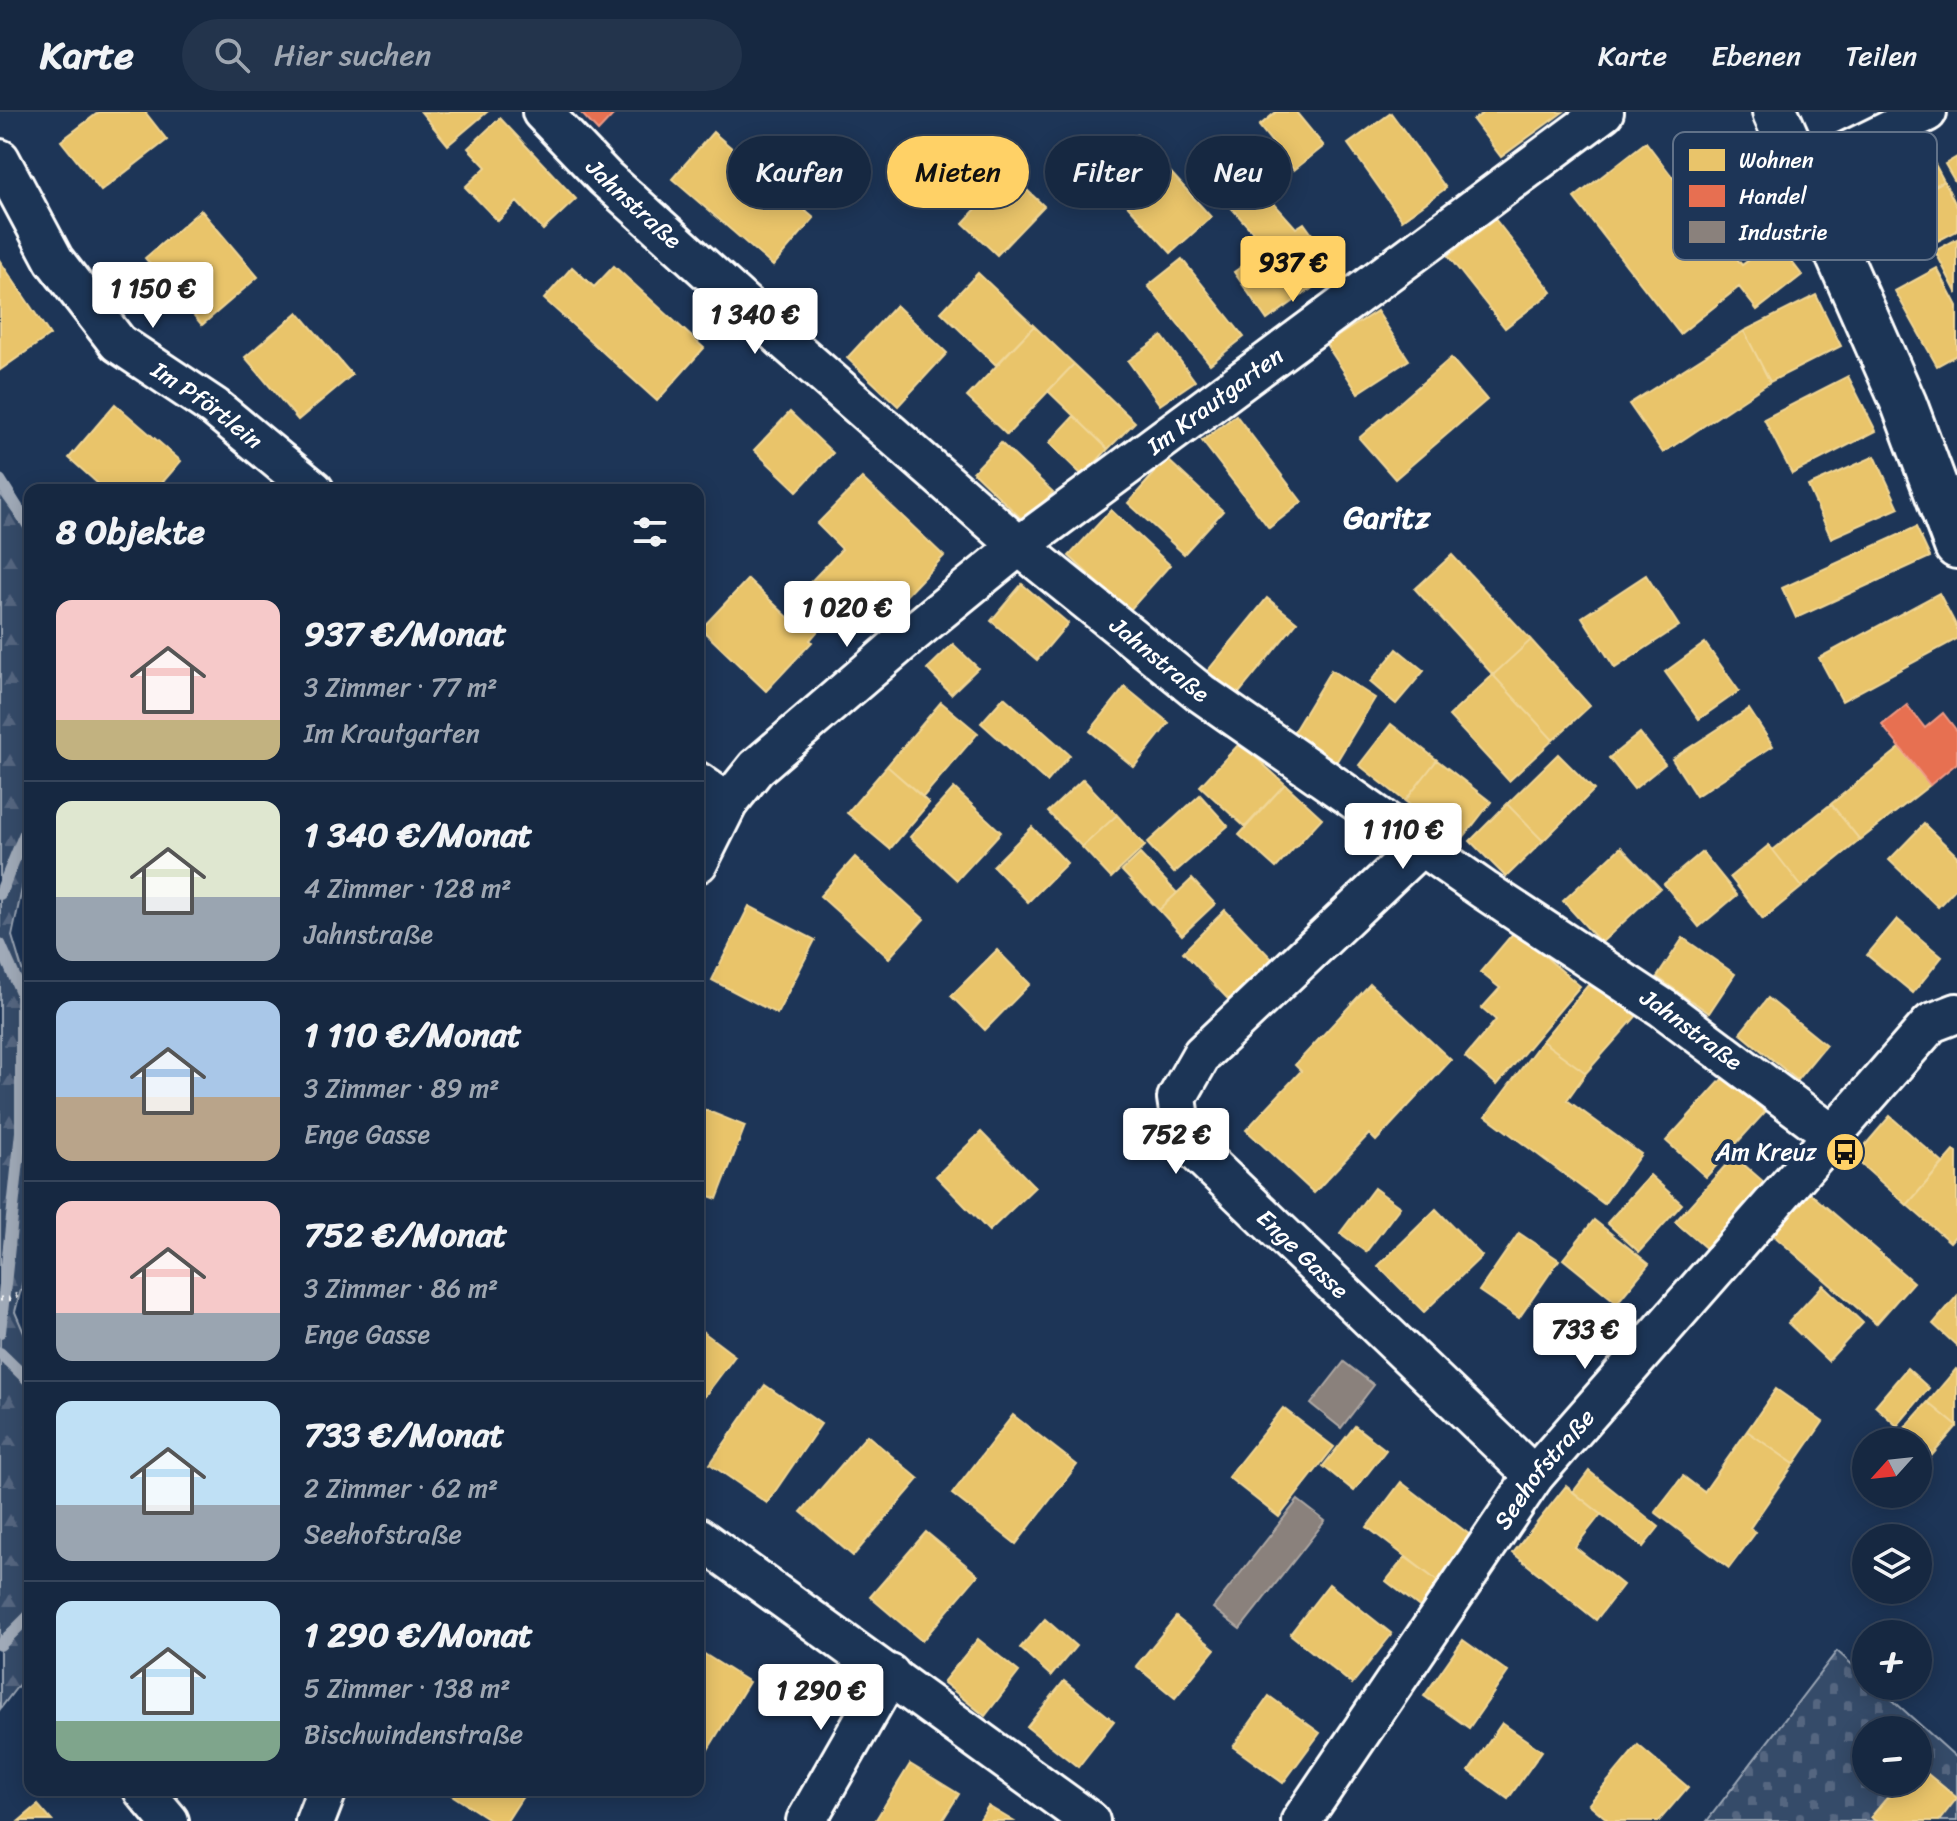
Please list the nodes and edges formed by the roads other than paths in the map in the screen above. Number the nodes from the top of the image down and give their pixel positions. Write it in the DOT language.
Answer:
graph roads {
  1 [pos="542,112"];
  2 [pos="1604,112"];
  3 [pos="1775,112"];
  4 [pos="1927,112"];
  5 [pos="1784,132"];
  6 [pos="1886,132"];
  7 [pos="0,159"];
  8 [pos="1841,260"];
  9 [pos="307,484"];
  10 [pos="1019,546"];
  11 [pos="1957,546"];
  12 [pos="713,793"];
  13 [pos="704,835"];
  14 [pos="1421,846"];
  15 [pos="1957,1013"];
  16 [pos="1833,1135"];
  17 [pos="1534,1476"];
  18 [pos="704,1541"];
  19 [pos="890,1674"];
  20 [pos="148,1796"];
  21 [pos="325,1796"];
  22 [pos="169,1821"];
  23 [pos="315,1821"];
  24 [pos="806,1821"];
  25 [pos="1090,1821"];
  26 [pos="1301,1821"];
  1 -- 10 [label="street, Jahnstraße"];
  2 -- 10 [label="street, Im Krautgarten"];
  3 -- 5 [label="street"];
  4 -- 6 [label="street"];
  7 -- 9 [label="street, Im Pförtlein"];
  8 -- 11 [label="street"];
  10 -- 12 [label="street, Im Krautgarten"];
  10 -- 14 [label="street, Jahnstraße"];
  12 -- 13 [label="street, Im Krautgarten"];
  14 -- 16 [label="street, Jahnstraße"];
  14 -- 17 [label="street, Enge Gasse"];
  15 -- 16 [label="street, Seehofstraße"];
  16 -- 17 [label="street, Seehofstraße"];
  17 -- 26 [label="street, Seehofstraße"];
  18 -- 19 [label="street"];
  19 -- 24 [label="street"];
  19 -- 25 [label="street"];
  20 -- 22 [label="street"];
  21 -- 23 [label="street"];
}
